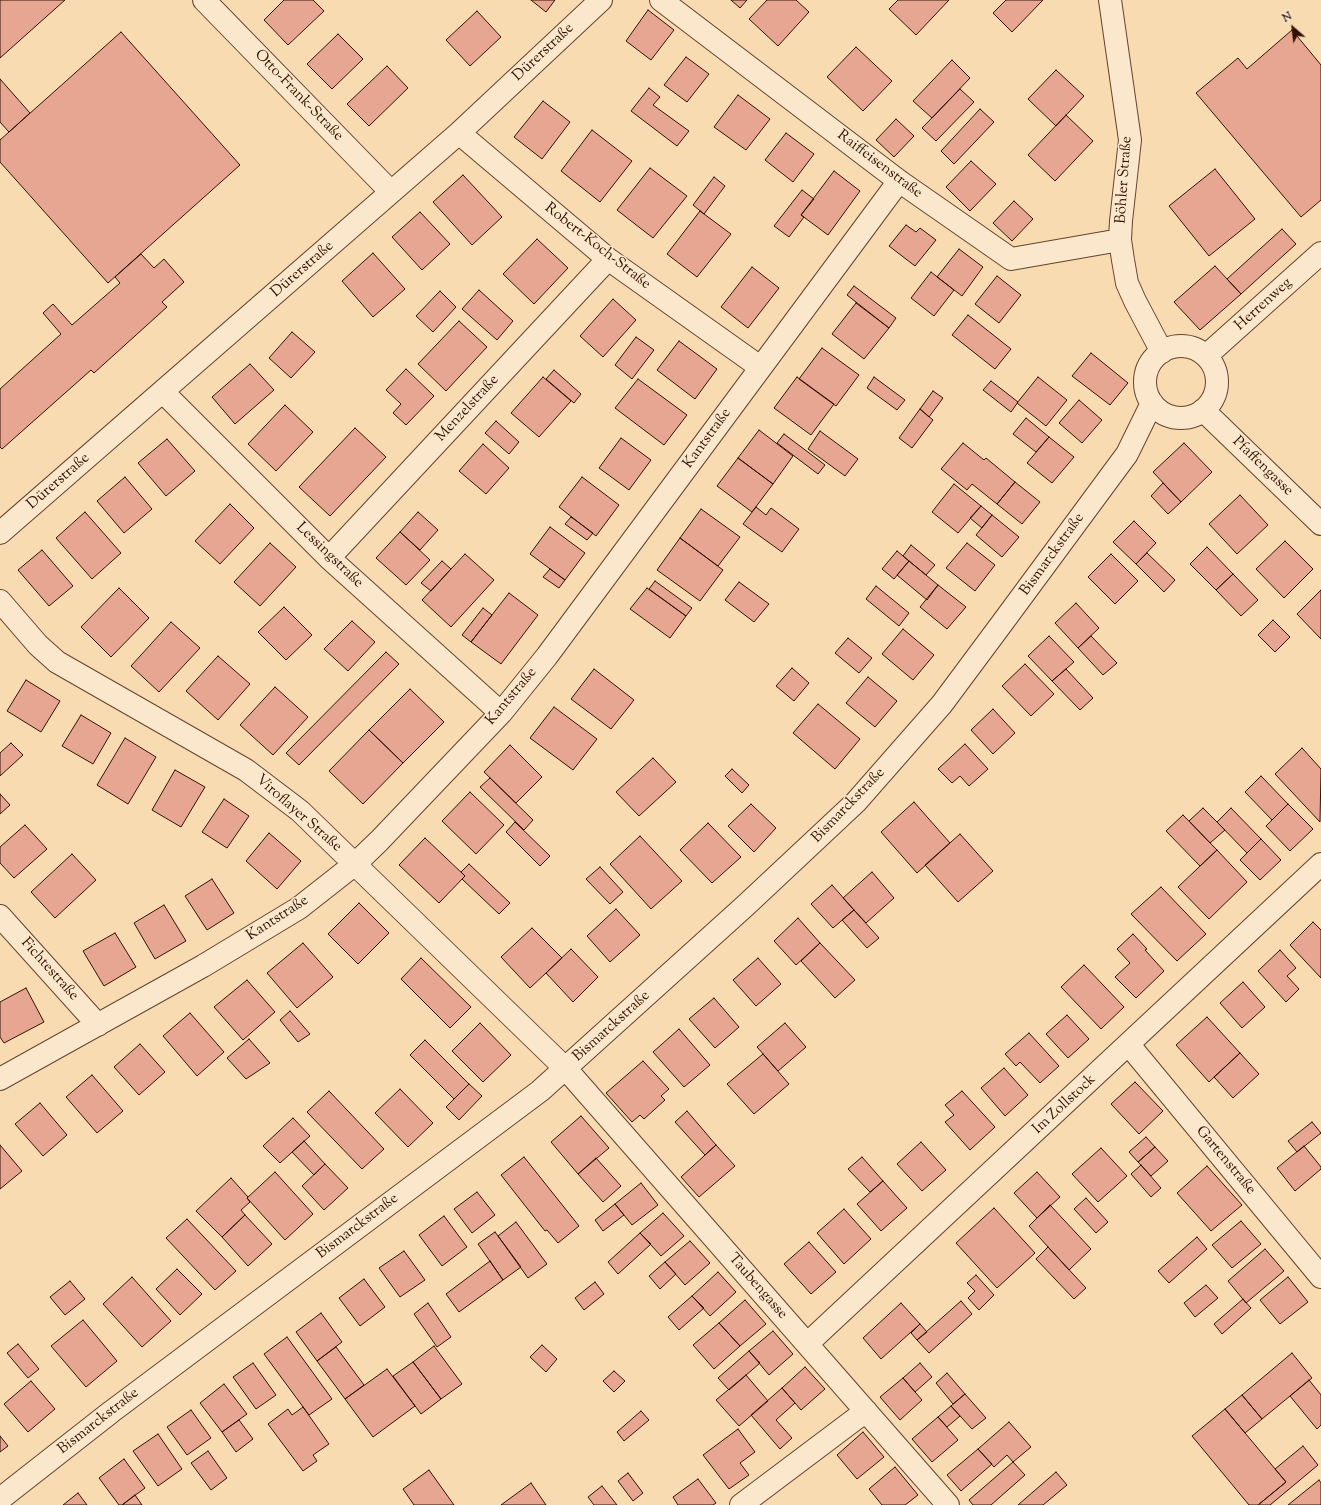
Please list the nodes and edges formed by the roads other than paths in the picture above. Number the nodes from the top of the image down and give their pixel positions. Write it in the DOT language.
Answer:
graph roads {
  1 [pos="204,0"];
  2 [pos="601,0"];
  3 [pos="661,0"];
  4 [pos="1110,0"];
  5 [pos="459,133"];
  6 [pos="899,181"];
  7 [pos="391,192"];
  8 [pos="1120,240"];
  9 [pos="1321,253"];
  10 [pos="608,260"];
  11 [pos="1162,352"];
  12 [pos="1206,356"];
  13 [pos="760,367"];
  14 [pos="163,392"];
  15 [pos="1152,403"];
  16 [pos="1203,410"];
  17 [pos="1172,417"];
  18 [pos="1127,454"];
  19 [pos="1321,524"];
  20 [pos="0,533"];
  21 [pos="329,558"];
  22 [pos="0,601"];
  23 [pos="501,713"];
  24 [pos="355,864"];
  25 [pos="1321,864"];
  26 [pos="0,916"];
  27 [pos="98,1025"];
  28 [pos="1129,1045"];
  29 [pos="566,1069"];
  30 [pos="0,1079"];
  31 [pos="1321,1277"];
  32 [pos="807,1344"];
  33 [pos="866,1411"];
  34 [pos="0,1499"];
  35 [pos="741,1505"];
  36 [pos="948,1505"];
  1 -- 7 [label="street, Otto-Frank-Straße"];
  2 -- 5 [label="street, Dürerstraße"];
  3 -- 6 [label="street, Raiffeisenstraße"];
  4 -- 8 [label="street, Böhler Straße"];
  5 -- 7 [label="street, Dürerstraße"];
  5 -- 10 [label="street, Robert-Koch-Straße"];
  6 -- 8 [label="street, Raiffeisenstraße"];
  6 -- 13 [label="street, Kantstraße"];
  7 -- 14 [label="street, Dürerstraße"];
  8 -- 11 [label="street, Böhler Straße"];
  9 -- 12 [label="street, Herrenweg"];
  10 -- 13 [label="street, Robert-Koch-Straße"];
  10 -- 21 [label="street, Menzelstraße"];
  11 -- 12 [label="street"];
  11 -- 15 [label="street"];
  12 -- 16 [label="street"];
  13 -- 23 [label="street, Kantstraße"];
  14 -- 20 [label="street, Dürerstraße"];
  14 -- 21 [label="street, Lessingstraße"];
  15 -- 17 [label="street"];
  15 -- 18 [label="street, Bismarckstraße"];
  16 -- 17 [label="street"];
  16 -- 19 [label="street, Pfaffengasse"];
  17 -- 18 [label="street, Bismarckstraße"];
  18 -- 29 [label="street, Bismarckstraße"];
  21 -- 23 [label="street, Lessingstraße"];
  22 -- 24 [label="street, Viroflayer Straße"];
  23 -- 24 [label="street, Kantstraße"];
  24 -- 27 [label="street, Kantstraße"];
  24 -- 29 [label="street, Viroflayer Straße"];
  25 -- 28 [label="street, Im Zollstock"];
  26 -- 27 [label="street, Fichtestraße"];
  27 -- 30 [label="street, Kantstraße"];
  28 -- 31 [label="street, Gartenstraße"];
  28 -- 32 [label="street, Im Zollstock"];
  29 -- 32 [label="street, Taubengasse"];
  29 -- 34 [label="street, Bismarckstraße"];
  32 -- 33 [label="street, Taubengasse"];
  33 -- 35 [label="street"];
  33 -- 36 [label="street, Taubengasse"];
}
